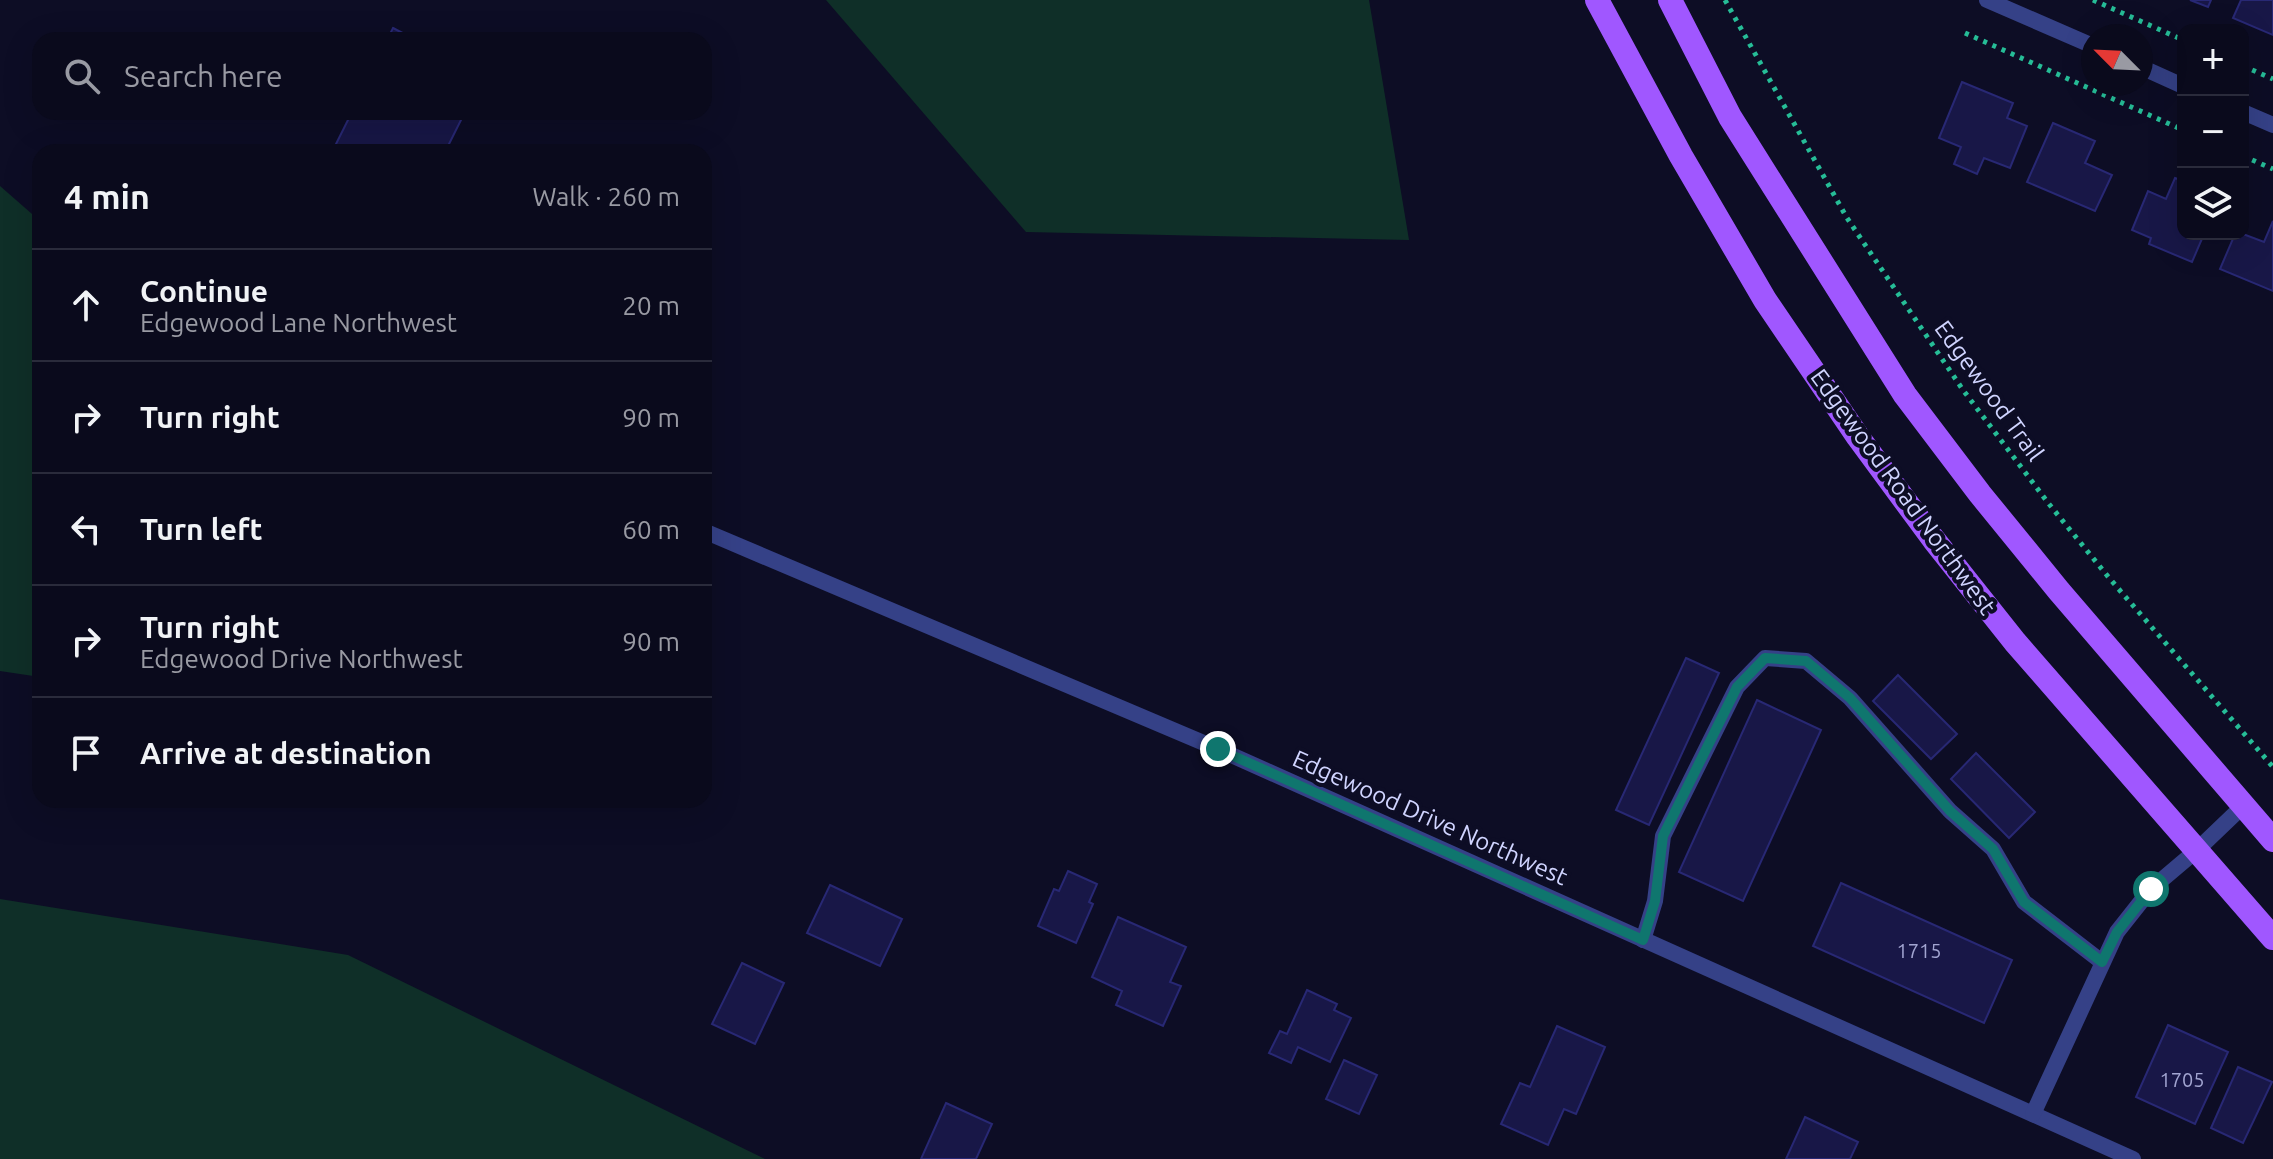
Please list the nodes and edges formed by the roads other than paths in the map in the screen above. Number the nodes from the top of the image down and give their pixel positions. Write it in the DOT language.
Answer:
graph roads {
  1 [pos="1597,0"];
  2 [pos="1670,0"];
  3 [pos="1987,0"];
  4 [pos="2081,41"];
  5 [pos="2153,72"];
  6 [pos="2177,83"];
  7 [pos="2249,115"];
  8 [pos="2273,125"];
  9 [pos="712,534"];
  10 [pos="2243,806"];
  11 [pos="2273,840"];
  12 [pos="2197,850"];
  13 [pos="2273,938"];
  14 [pos="1643,940"];
  15 [pos="2102,962"];
  16 [pos="2033,1114"];
  17 [pos="2133,1159"];
  1 -- 12 [label="main road, Edgewood Road Northwest"];
  2 -- 10 [label="main road"];
  3 -- 4 [label="street"];
  5 -- 6 [label="street"];
  7 -- 8 [label="street"];
  9 -- 14 [label="street, Edgewood Drive Northwest"];
  10 -- 11 [label="main road"];
  10 -- 12 [label="street"];
  12 -- 13 [label="main road, Edgewood Road Northwest"];
  12 -- 15 [label="street"];
  14 -- 15 [label="street"];
  14 -- 16 [label="street, Edgewood Drive Northwest"];
  15 -- 16 [label="street"];
  16 -- 17 [label="street, Edgewood Drive Northwest"];
}
